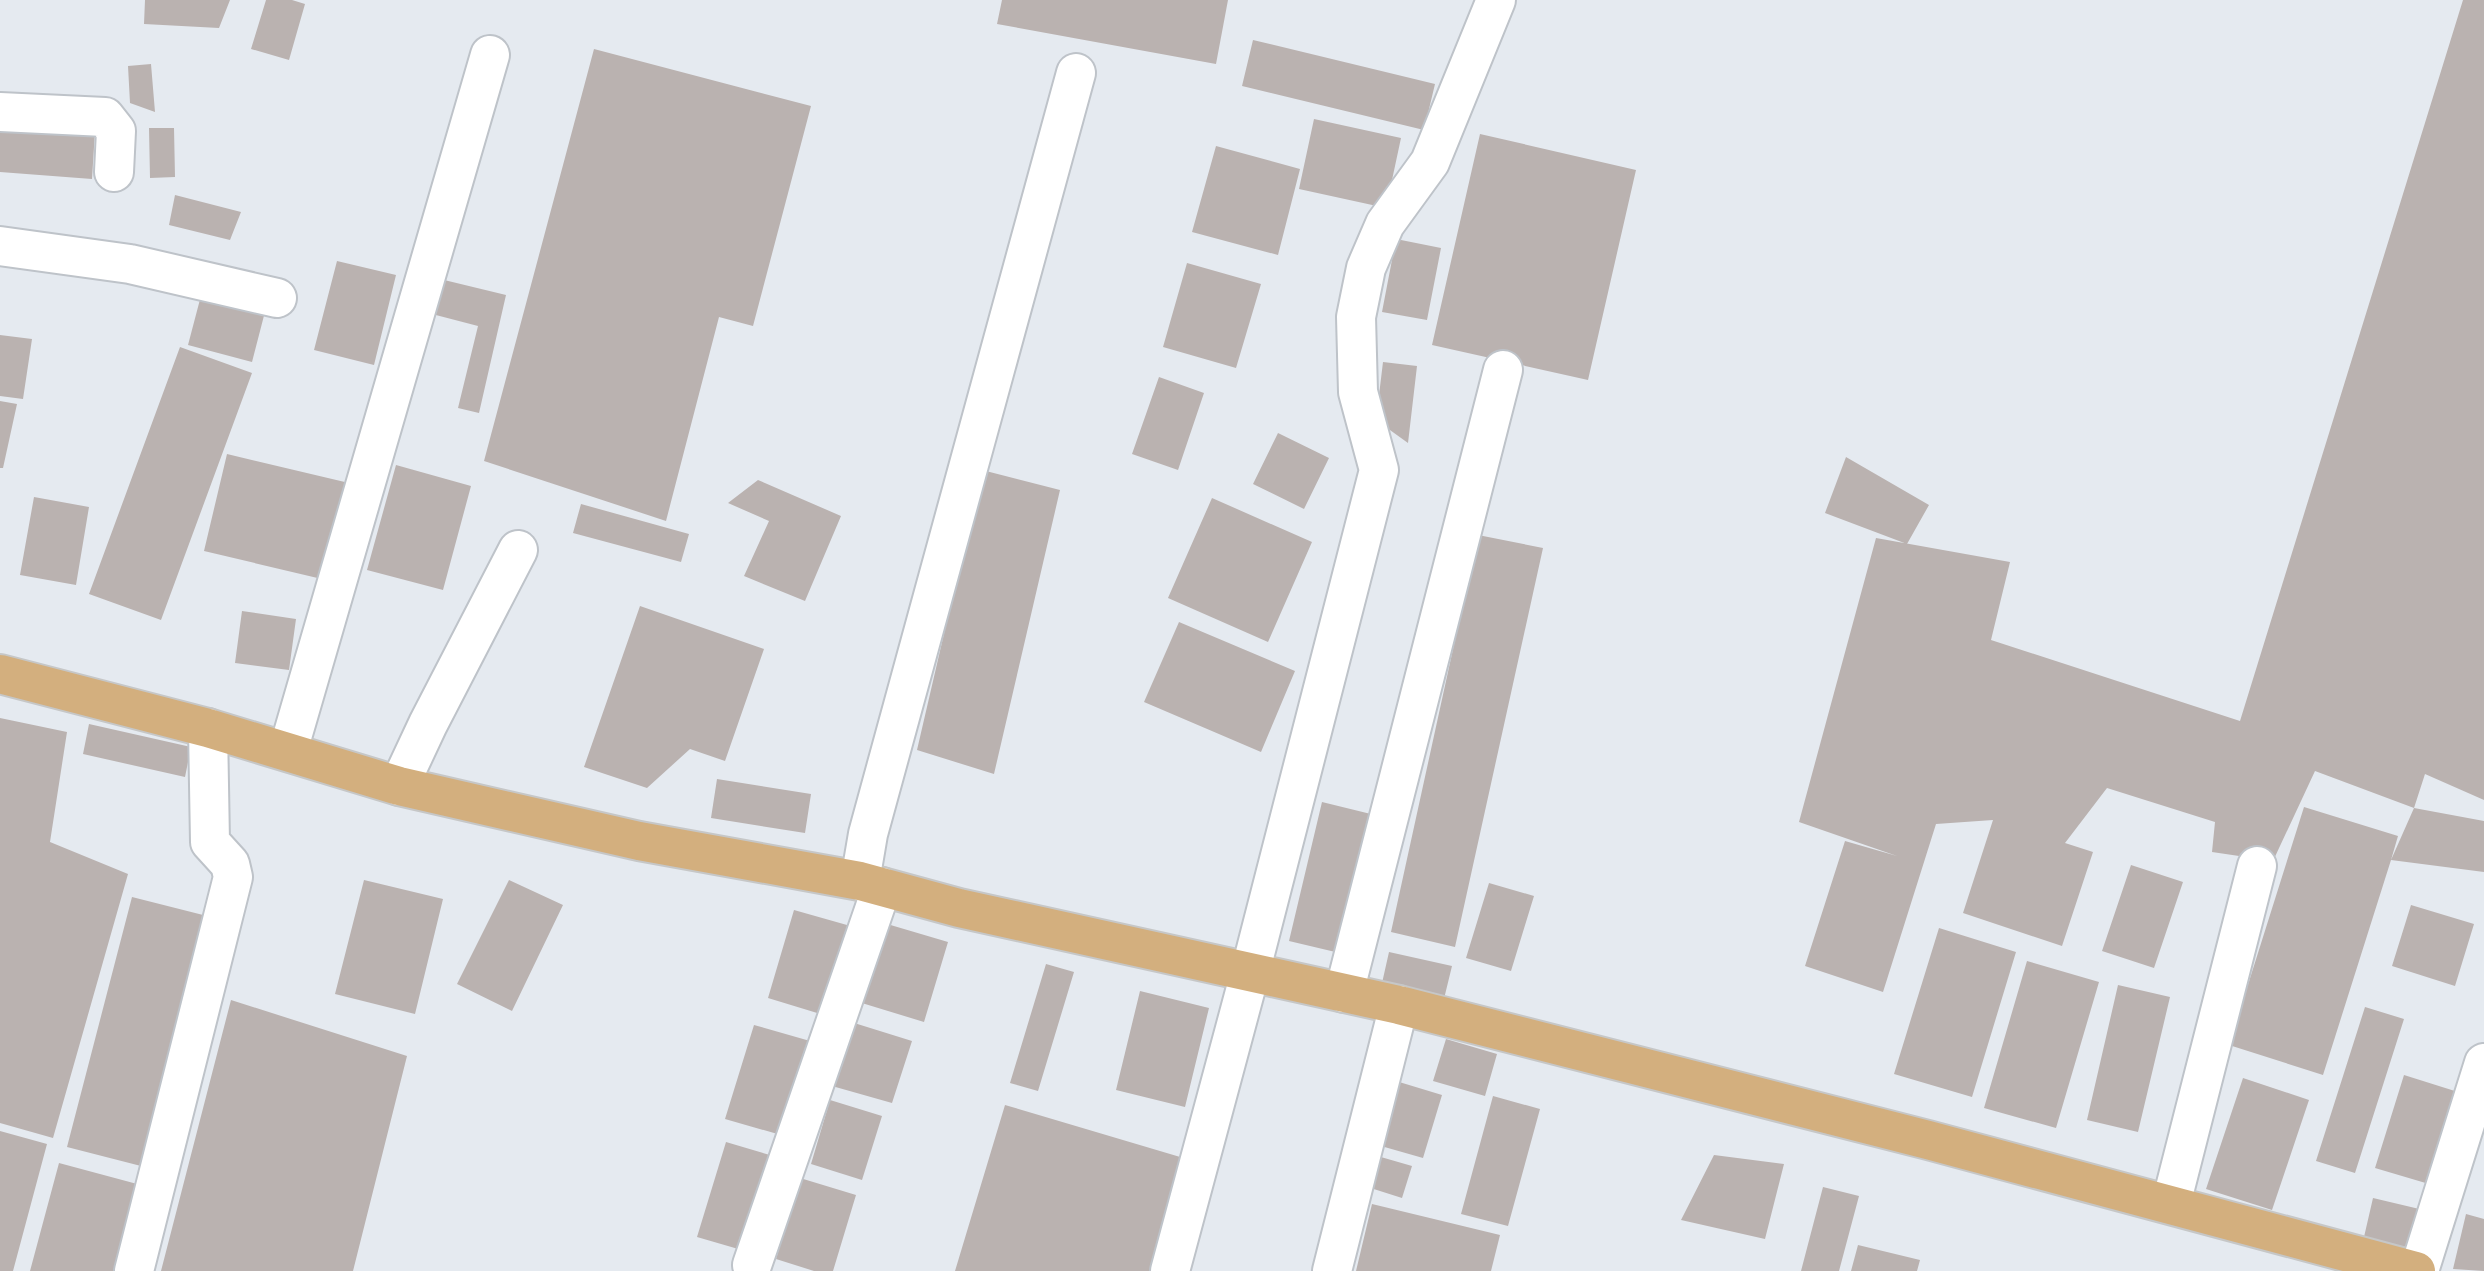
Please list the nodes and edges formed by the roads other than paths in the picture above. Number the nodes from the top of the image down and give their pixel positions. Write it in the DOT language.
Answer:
graph roads {
  1 [pos="1496,0"];
  2 [pos="490,55"];
  3 [pos="1076,73"];
  4 [pos="0,112"];
  5 [pos="114,172"];
  6 [pos="0,246"];
  7 [pos="277,298"];
  8 [pos="1503,370"];
  9 [pos="518,550"];
  10 [pos="0,674"];
  11 [pos="208,728"];
  12 [pos="288,751"];
  13 [pos="399,786"];
  14 [pos="2256,866"];
  15 [pos="871,884"];
  16 [pos="1250,973"];
  17 [pos="1344,993"];
  18 [pos="1399,1005"];
  19 [pos="2484,1063"];
  20 [pos="2171,1204"];
  21 [pos="752,1265"];
  22 [pos="134,1271"];
  23 [pos="1170,1271"];
  24 [pos="1332,1271"];
  25 [pos="2417,1271"];
  1 -- 16 [label="street"];
  2 -- 12 [label="street"];
  3 -- 15 [label="street"];
  4 -- 5 [label="street"];
  6 -- 7 [label="street"];
  8 -- 17 [label="street"];
  9 -- 13 [label="street"];
  10 -- 11 [label="main road"];
  11 -- 12 [label="main road"];
  11 -- 22 [label="street"];
  12 -- 13 [label="main road"];
  13 -- 15 [label="main road"];
  14 -- 20 [label="street"];
  15 -- 16 [label="main road"];
  15 -- 21 [label="street"];
  16 -- 17 [label="main road"];
  16 -- 23 [label="street"];
  17 -- 18 [label="main road"];
  18 -- 20 [label="main road"];
  18 -- 24 [label="street"];
  19 -- 25 [label="street"];
  20 -- 25 [label="main road"];
}
